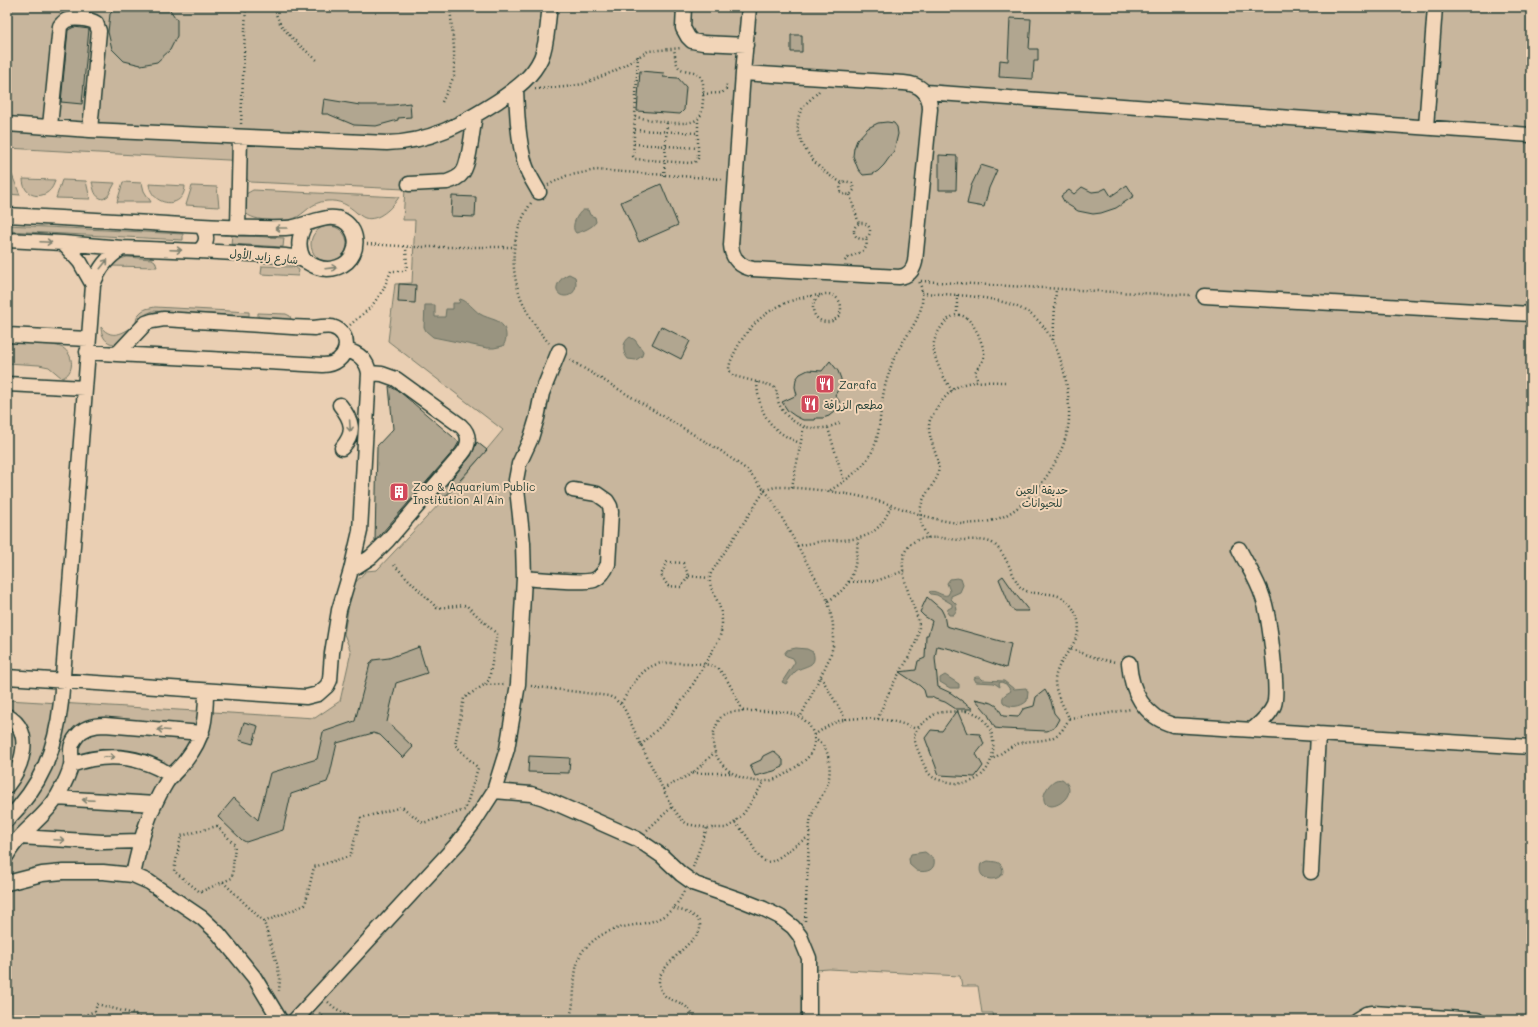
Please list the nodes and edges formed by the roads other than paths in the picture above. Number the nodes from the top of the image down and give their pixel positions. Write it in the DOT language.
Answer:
graph roads {
  1 [pos="550,7"];
  2 [pos="684,7"];
  3 [pos="749,7"];
  4 [pos="1435,7"];
  5 [pos="746,45"];
  6 [pos="743,73"];
  7 [pos="517,88"];
  8 [pos="925,92"];
  9 [pos="475,116"];
  10 [pos="7,124"];
  11 [pos="50,126"];
  12 [pos="1426,127"];
  13 [pos="90,130"];
  14 [pos="1531,134"];
  15 [pos="240,137"];
  16 [pos="409,184"];
  17 [pos="539,192"];
  18 [pos="7,215"];
  19 [pos="305,225"];
  20 [pos="201,226"];
  21 [pos="238,228"];
  22 [pos="7,240"];
  23 [pos="63,243"];
  24 [pos="122,248"];
  25 [pos="199,251"];
  26 [pos="304,260"];
  27 [pos="93,285"];
  28 [pos="1204,296"];
  29 [pos="1531,314"];
  30 [pos="7,335"];
  31 [pos="88,346"];
  32 [pos="346,350"];
  33 [pos="559,351"];
  34 [pos="117,354"];
  35 [pos="369,373"];
  36 [pos="7,384"];
  37 [pos="85,388"];
  38 [pos="340,405"];
  39 [pos="342,448"];
  40 [pos="573,490"];
  41 [pos="1239,548"];
  42 [pos="351,570"];
  43 [pos="524,578"];
  44 [pos="1129,663"];
  45 [pos="7,677"];
  46 [pos="62,681"];
  47 [pos="206,691"];
  48 [pos="7,716"];
  49 [pos="1252,730"];
  50 [pos="202,734"];
  51 [pos="1318,734"];
  52 [pos="1531,747"];
  53 [pos="71,765"];
  54 [pos="172,776"];
  55 [pos="7,786"];
  56 [pos="494,791"];
  57 [pos="56,798"];
  58 [pos="155,804"];
  59 [pos="7,820"];
  60 [pos="20,837"];
  61 [pos="140,841"];
  62 [pos="7,855"];
  63 [pos="1311,872"];
  64 [pos="133,875"];
  65 [pos="7,883"];
  66 [pos="277,1014"];
  67 [pos="295,1020"];
  68 [pos="809,1020"];
  69 [pos="1356,1020"];
  70 [pos="1478,1020"];
  1 -- 7 [label="street"];
  2 -- 5 [label="street"];
  3 -- 5 [label="street"];
  4 -- 12 [label="street"];
  5 -- 6 [label="street"];
  6 -- 8 [label="street"];
  6 -- 8 [label="street"];
  7 -- 9 [label="street"];
  7 -- 17 [label="street"];
  8 -- 12 [label="street"];
  9 -- 15 [label="street"];
  9 -- 16 [label="street"];
  10 -- 11 [label="street"];
  11 -- 13 [label="street"];
  11 -- 13 [label="street"];
  12 -- 14 [label="street"];
  13 -- 15 [label="street"];
  15 -- 21 [label="street"];
  18 -- 20 [label="street"];
  19 -- 21 [label="street, one-way"];
  19 -- 26 [label="street"];
  26 -- 19 [label="street, شارع زايد الأول, one-way"];
  20 -- 21 [label="street"];
  20 -- 25 [label="street"];
  22 -- 23 [label="street, شارع زايد الأول, one-way"];
  23 -- 24 [label="street, شارع زايد الأول"];
  23 -- 27 [label="street"];
  24 -- 25 [label="street, شارع زايد الأول, one-way"];
  27 -- 24 [label="street, one-way"];
  25 -- 26 [label="street, شارع زايد الأول"];
  27 -- 31 [label="street"];
  28 -- 29 [label="street"];
  30 -- 31 [label="street"];
  31 -- 34 [label="street"];
  31 -- 37 [label="street"];
  32 -- 34 [label="street"];
  32 -- 34 [label="street"];
  32 -- 35 [label="street"];
  33 -- 43 [label="street"];
  35 -- 42 [label="street"];
  35 -- 42 [label="street"];
  36 -- 37 [label="street"];
  37 -- 46 [label="street"];
  38 -- 39 [label="street, one-way"];
  40 -- 43 [label="street"];
  41 -- 49 [label="street"];
  42 -- 47 [label="street"];
  43 -- 56 [label="street"];
  44 -- 49 [label="street"];
  45 -- 46 [label="street"];
  46 -- 47 [label="street"];
  46 -- 59 [label="street"];
  47 -- 50 [label="street"];
  48 -- 55 [label="street"];
  49 -- 51 [label="street"];
  50 -- 53 [label="street, one-way"];
  50 -- 54 [label="street"];
  51 -- 52 [label="street"];
  51 -- 63 [label="street"];
  53 -- 54 [label="street, one-way"];
  53 -- 57 [label="street"];
  54 -- 58 [label="street"];
  56 -- 67 [label="street"];
  56 -- 68 [label="street"];
  58 -- 57 [label="street, one-way"];
  57 -- 60 [label="street"];
  58 -- 61 [label="street"];
  60 -- 61 [label="street, one-way"];
  60 -- 62 [label="street"];
  61 -- 64 [label="street"];
  64 -- 65 [label="street"];
  64 -- 66 [label="street"];
  69 -- 70 [label="street"];
}
